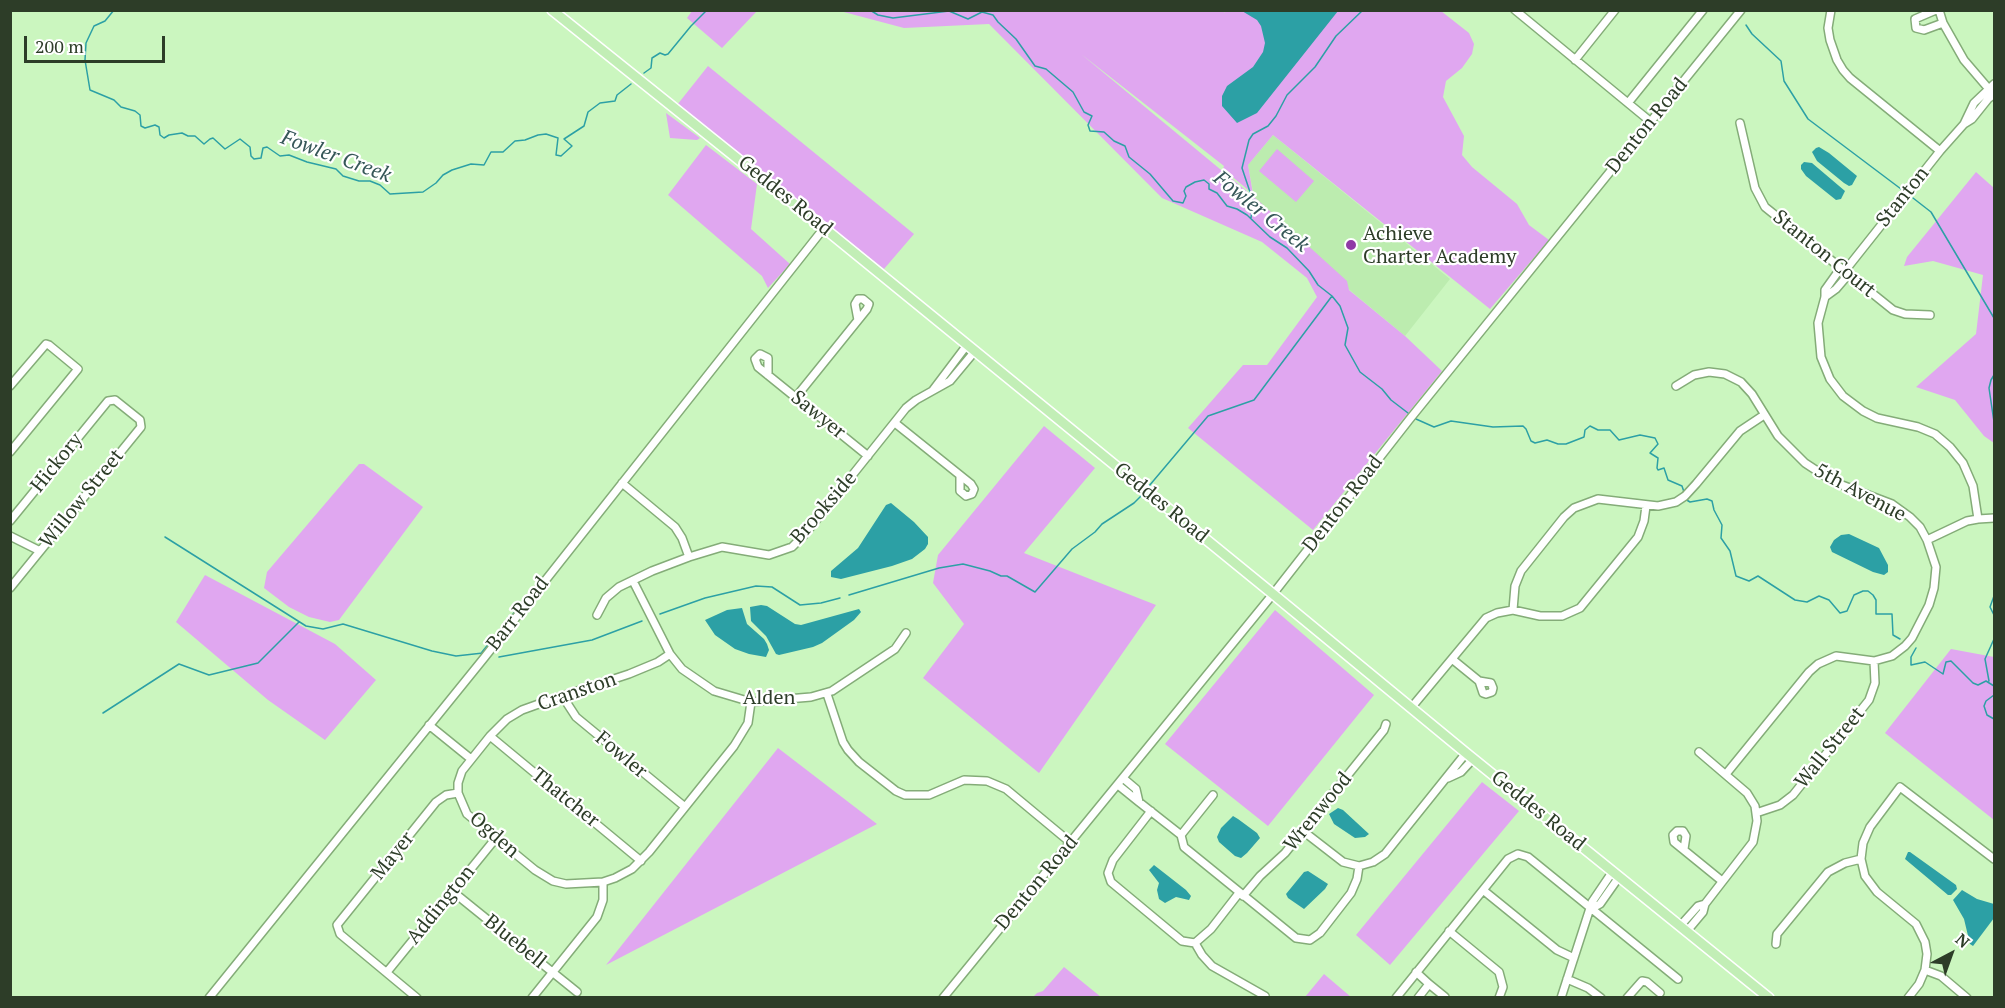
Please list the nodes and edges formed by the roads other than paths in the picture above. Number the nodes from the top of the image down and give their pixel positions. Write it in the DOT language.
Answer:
graph roads {
  1 [pos="552,10"];
  2 [pos="1515,10"];
  3 [pos="1615,10"];
  4 [pos="1703,10"];
  5 [pos="1741,10"];
  6 [pos="1831,10"];
  7 [pos="1938,10"];
  8 [pos="1943,23"];
  9 [pos="1575,60"];
  10 [pos="1992,86"];
  11 [pos="1994,95"];
  12 [pos="1628,103"];
  13 [pos="1651,122"];
  14 [pos="1740,123"];
  15 [pos="1964,124"];
  16 [pos="1940,151"];
  17 [pos="824,228"];
  18 [pos="1844,272"];
  19 [pos="1930,315"];
  20 [pos="858,320"];
  21 [pos="971,348"];
  22 [pos="768,375"];
  23 [pos="10,386"];
  24 [pos="1676,386"];
  25 [pos="796,397"];
  26 [pos="129,411"];
  27 [pos="1764,415"];
  28 [pos="895,423"];
  29 [pos="10,452"];
  30 [pos="868,456"];
  31 [pos="960,476"];
  32 [pos="622,483"];
  33 [pos="1646,506"];
  34 [pos="1995,518"];
  35 [pos="1978,519"];
  36 [pos="10,521"];
  37 [pos="10,536"];
  38 [pos="1928,540"];
  39 [pos="40,551"];
  40 [pos="689,557"];
  41 [pos="633,581"];
  42 [pos="10,588"];
  43 [pos="1274,594"];
  44 [pos="1513,610"];
  45 [pos="597,615"];
  46 [pos="906,633"];
  47 [pos="670,654"];
  48 [pos="1452,659"];
  49 [pos="1874,661"];
  50 [pos="1479,681"];
  51 [pos="827,694"];
  52 [pos="563,697"];
  53 [pos="751,702"];
  54 [pos="1411,708"];
  55 [pos="1386,724"];
  56 [pos="429,725"];
  57 [pos="490,736"];
  58 [pos="1699,752"];
  59 [pos="1470,756"];
  60 [pos="471,759"];
  61 [pos="1726,774"];
  62 [pos="1123,778"];
  63 [pos="1118,785"];
  64 [pos="458,793"];
  65 [pos="1213,795"];
  66 [pos="1139,802"];
  67 [pos="685,807"];
  68 [pos="1151,811"];
  69 [pos="1756,813"];
  70 [pos="1303,831"];
  71 [pos="1181,835"];
  72 [pos="496,838"];
  73 [pos="1071,843"];
  74 [pos="1684,849"];
  75 [pos="1860,859"];
  76 [pos="1995,860"];
  77 [pos="641,861"];
  78 [pos="1359,866"];
  79 [pos="1616,874"];
  80 [pos="1722,881"];
  81 [pos="603,882"];
  82 [pos="1483,890"];
  83 [pos="452,891"];
  84 [pos="1241,894"];
  85 [pos="1591,909"];
  86 [pos="1683,929"];
  87 [pos="1449,931"];
  88 [pos="1195,943"];
  89 [pos="1776,944"];
  90 [pos="1574,958"];
  91 [pos="1925,970"];
  92 [pos="387,972"];
  93 [pos="552,972"];
  94 [pos="1416,972"];
  95 [pos="1567,979"];
  96 [pos="1678,979"];
  97 [pos="1429,984"];
  98 [pos="577,992"];
  99 [pos="1660,993"];
  100 [pos="1265,996"];
  101 [pos="1445,997"];
  102 [pos="209,998"];
  103 [pos="417,998"];
  104 [pos="532,998"];
  105 [pos="943,998"];
  106 [pos="1396,998"];
  107 [pos="1418,998"];
  108 [pos="1499,998"];
  109 [pos="1561,998"];
  110 [pos="1601,998"];
  111 [pos="1627,998"];
  112 [pos="1770,998"];
  113 [pos="1908,998"];
  114 [pos="1967,998"];
  1 -- 17 [label="main road, Geddes Road"];
  2 -- 9 [label="street"];
  3 -- 9 [label="street"];
  4 -- 12 [label="street"];
  5 -- 13 [label="street, Denton Road"];
  6 -- 16 [label="street"];
  7 -- 8 [label="street"];
  7 -- 8 [label="street"];
  8 -- 10 [label="street"];
  9 -- 12 [label="street"];
  10 -- 11 [label="street"];
  10 -- 15 [label="street"];
  11 -- 15 [label="street"];
  12 -- 13 [label="street"];
  13 -- 43 [label="street, Denton Road"];
  14 -- 18 [label="street, Stanton Court"];
  15 -- 16 [label="street, Stanton"];
  16 -- 18 [label="street, Stanton"];
  17 -- 21 [label="main road, Geddes Road"];
  17 -- 32 [label="street, Barr Road"];
  18 -- 19 [label="street, Stanton Court"];
  18 -- 35 [label="street, Stanton"];
  20 -- 25 [label="street"];
  21 -- 28 [label="street, Brookside"];
  21 -- 43 [label="main road, Geddes Road"];
  22 -- 25 [label="street, Sawyer"];
  23 -- 29 [label="street"];
  24 -- 27 [label="street, 5th Avenue"];
  25 -- 30 [label="street, Sawyer"];
  26 -- 36 [label="street, Hickory"];
  26 -- 39 [label="street, Willow Street"];
  27 -- 33 [label="street"];
  27 -- 38 [label="street, 5th Avenue"];
  28 -- 30 [label="street, Brookside"];
  28 -- 31 [label="street"];
  30 -- 40 [label="street, Brookside"];
  32 -- 40 [label="street"];
  32 -- 56 [label="street, Barr Road"];
  33 -- 44 [label="street"];
  33 -- 44 [label="street"];
  34 -- 35 [label="street"];
  35 -- 38 [label="street"];
  37 -- 39 [label="street"];
  38 -- 49 [label="street, 5th Avenue"];
  39 -- 42 [label="street, Willow Street"];
  40 -- 41 [label="street, Brookside"];
  41 -- 45 [label="street, Brookside"];
  41 -- 47 [label="street, Alden"];
  43 -- 54 [label="main road, Geddes Road"];
  43 -- 62 [label="street, Denton Road"];
  44 -- 48 [label="street"];
  46 -- 51 [label="street, Alden"];
  47 -- 52 [label="street, Cranston"];
  47 -- 53 [label="street, Alden"];
  48 -- 50 [label="street"];
  48 -- 54 [label="street"];
  49 -- 61 [label="street"];
  49 -- 69 [label="street, Wall Street"];
  51 -- 53 [label="street, Alden"];
  51 -- 73 [label="street"];
  52 -- 57 [label="street, Cranston"];
  52 -- 67 [label="street, Fowler"];
  53 -- 67 [label="street"];
  54 -- 59 [label="main road, Geddes Road"];
  55 -- 70 [label="street, Wrenwood"];
  56 -- 60 [label="street"];
  56 -- 102 [label="street, Barr Road"];
  57 -- 60 [label="street, Ogden"];
  57 -- 77 [label="street, Thatcher"];
  58 -- 61 [label="street"];
  59 -- 78 [label="street"];
  59 -- 79 [label="main road, Geddes Road"];
  60 -- 64 [label="street, Ogden"];
  61 -- 69 [label="street"];
  62 -- 63 [label="street, Denton Road"];
  62 -- 66 [label="street"];
  63 -- 66 [label="street"];
  63 -- 73 [label="street, Denton Road"];
  64 -- 72 [label="street, Ogden"];
  64 -- 92 [label="street, Mayer"];
  65 -- 71 [label="street"];
  66 -- 68 [label="street"];
  67 -- 77 [label="street"];
  68 -- 71 [label="street"];
  68 -- 88 [label="street"];
  69 -- 80 [label="street"];
  70 -- 78 [label="street"];
  70 -- 84 [label="street, Wrenwood"];
  71 -- 84 [label="street"];
  72 -- 81 [label="street, Ogden"];
  72 -- 83 [label="street, Addington"];
  73 -- 105 [label="street, Denton Road"];
  74 -- 80 [label="street"];
  75 -- 76 [label="street"];
  75 -- 89 [label="street"];
  75 -- 91 [label="street"];
  77 -- 81 [label="street"];
  78 -- 84 [label="street"];
  79 -- 85 [label="street"];
  79 -- 86 [label="main road, Geddes Road"];
  80 -- 86 [label="street"];
  81 -- 93 [label="street"];
  82 -- 85 [label="street"];
  82 -- 87 [label="street"];
  82 -- 90 [label="street"];
  83 -- 92 [label="street, Addington"];
  83 -- 93 [label="street, Bluebell"];
  84 -- 88 [label="street, Wrenwood"];
  85 -- 90 [label="street"];
  85 -- 96 [label="street"];
  86 -- 112 [label="main road, Geddes Road"];
  87 -- 94 [label="street"];
  87 -- 108 [label="street"];
  88 -- 100 [label="street"];
  90 -- 95 [label="street"];
  91 -- 113 [label="street"];
  91 -- 114 [label="street"];
  92 -- 103 [label="street"];
  93 -- 98 [label="street, Bluebell"];
  93 -- 104 [label="street"];
  94 -- 97 [label="street"];
  94 -- 106 [label="street"];
  95 -- 109 [label="street"];
  95 -- 110 [label="street"];
  97 -- 101 [label="street"];
  97 -- 107 [label="street"];
  99 -- 111 [label="street"];
}
